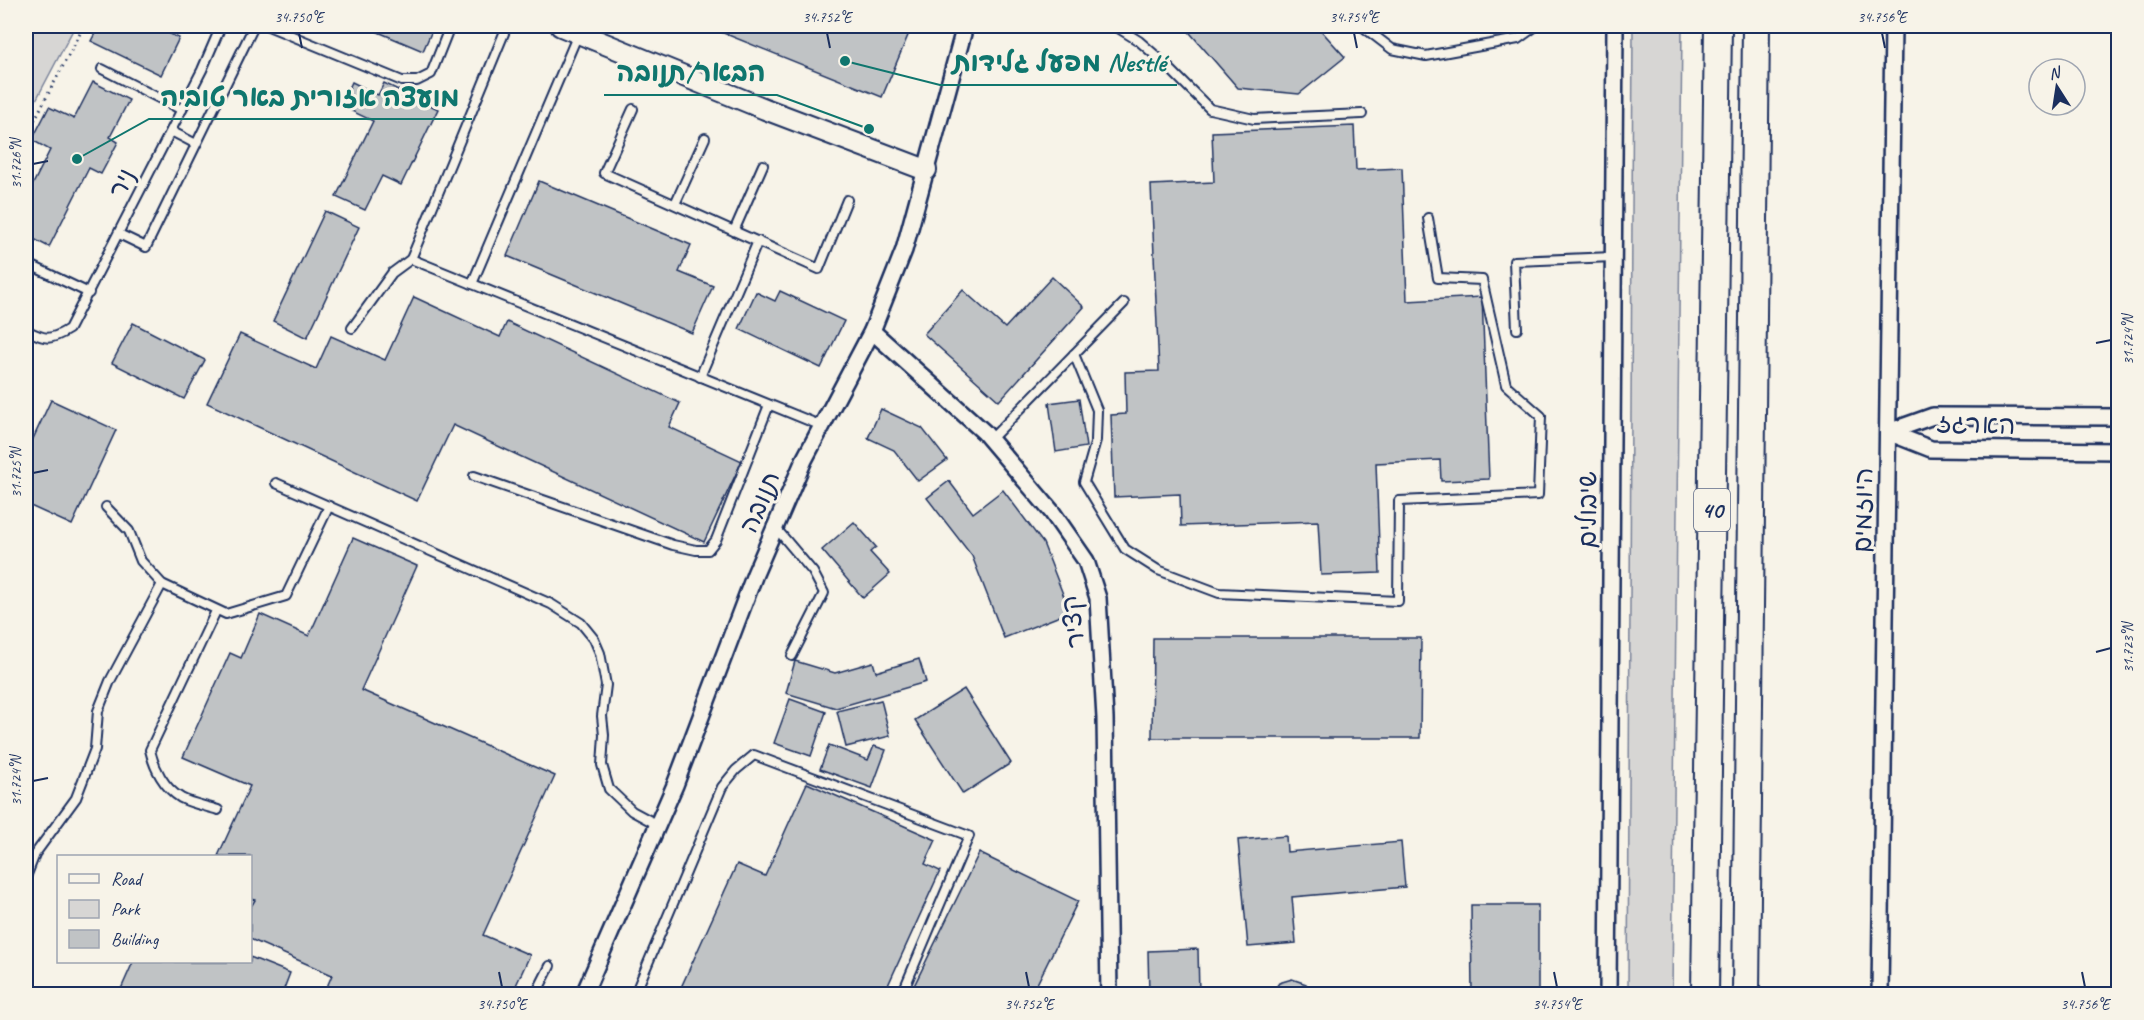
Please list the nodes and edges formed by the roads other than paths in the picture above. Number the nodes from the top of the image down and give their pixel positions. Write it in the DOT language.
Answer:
graph roads {
  1 [pos="221,26"];
  2 [pos="255,26"];
  3 [pos="268,26"];
  4 [pos="450,26"];
  5 [pos="507,26"];
  6 [pos="965,26"];
  7 [pos="1115,26"];
  8 [pos="1362,26"];
  9 [pos="1536,26"];
  10 [pos="1615,26"];
  11 [pos="1718,26"];
  12 [pos="1756,26"];
  13 [pos="1893,26"];
  14 [pos="570,29"];
  15 [pos="102,69"];
  16 [pos="633,109"];
  17 [pos="182,110"];
  18 [pos="1362,114"];
  19 [pos="171,131"];
  20 [pos="705,138"];
  21 [pos="196,144"];
  22 [pos="763,165"];
  23 [pos="926,170"];
  24 [pos="848,201"];
  25 [pos="675,204"];
  26 [pos="1428,218"];
  27 [pos="734,231"];
  28 [pos="119,234"];
  29 [pos="758,242"];
  30 [pos="1613,257"];
  31 [pos="411,259"];
  32 [pos="26,263"];
  33 [pos="472,284"];
  34 [pos="89,293"];
  35 [pos="1124,303"];
  36 [pos="352,328"];
  37 [pos="1517,329"];
  38 [pos="26,330"];
  39 [pos="872,331"];
  40 [pos="1074,354"];
  41 [pos="700,377"];
  42 [pos="769,405"];
  43 [pos="2118,417"];
  44 [pos="822,426"];
  45 [pos="1888,432"];
  46 [pos="990,440"];
  47 [pos="2118,451"];
  48 [pos="474,476"];
  49 [pos="276,483"];
  50 [pos="329,506"];
  51 [pos="106,507"];
  52 [pos="775,527"];
  53 [pos="162,584"];
  54 [pos="216,611"];
  55 [pos="792,656"];
  56 [pos="218,810"];
  57 [pos="658,825"];
  58 [pos="26,877"];
  59 [pos="550,966"];
  60 [pos="536,994"];
  61 [pos="584,994"];
  62 [pos="635,994"];
  63 [pos="902,994"];
  64 [pos="1109,994"];
  65 [pos="1608,994"];
  66 [pos="1705,994"];
  67 [pos="1746,994"];
  68 [pos="1880,994"];
  1 -- 17 [label="lane, ניר"];
  2 -- 21 [label="lane"];
  3 -- 4 [label="lane"];
  5 -- 31 [label="lane"];
  6 -- 23 [label="street, תנובה"];
  7 -- 18 [label="lane"];
  8 -- 9 [label="lane"];
  10 -- 30 [label="street, שיבולים"];
  11 -- 66 [label="highway, 40"];
  12 -- 67 [label="highway, 40"];
  13 -- 45 [label="street, היוזמים"];
  14 -- 23 [label="street"];
  14 -- 33 [label="lane"];
  15 -- 17 [label="lane"];
  16 -- 25 [label="lane"];
  17 -- 19 [label="lane, ניר"];
  19 -- 21 [label="lane"];
  19 -- 28 [label="lane, ניר"];
  20 -- 25 [label="lane"];
  21 -- 28 [label="lane"];
  22 -- 27 [label="lane"];
  23 -- 39 [label="street, תנובה"];
  24 -- 29 [label="lane"];
  25 -- 27 [label="lane"];
  26 -- 40 [label="lane"];
  27 -- 29 [label="lane"];
  28 -- 34 [label="lane, ניר"];
  29 -- 41 [label="lane"];
  30 -- 37 [label="lane"];
  30 -- 65 [label="street, שיבולים"];
  31 -- 33 [label="lane"];
  31 -- 36 [label="lane"];
  32 -- 34 [label="lane"];
  33 -- 41 [label="lane"];
  34 -- 38 [label="lane, ניר"];
  35 -- 40 [label="lane"];
  39 -- 44 [label="street, תנובה"];
  39 -- 46 [label="street, קציר"];
  40 -- 46 [label="lane"];
  41 -- 42 [label="lane"];
  42 -- 44 [label="lane"];
  42 -- 48 [label="lane"];
  43 -- 45 [label="street, הארגז"];
  44 -- 52 [label="street, תנובה"];
  45 -- 47 [label="street, הארגז"];
  45 -- 68 [label="street, היוזמים"];
  46 -- 64 [label="street, קציר"];
  49 -- 50 [label="lane"];
  50 -- 54 [label="lane"];
  50 -- 57 [label="lane"];
  51 -- 53 [label="lane"];
  52 -- 55 [label="lane"];
  52 -- 57 [label="street, תנובה"];
  53 -- 54 [label="lane"];
  53 -- 58 [label="lane"];
  54 -- 56 [label="lane"];
  57 -- 61 [label="street, תנובה"];
  59 -- 60 [label="lane"];
  62 -- 63 [label="lane"];
}
